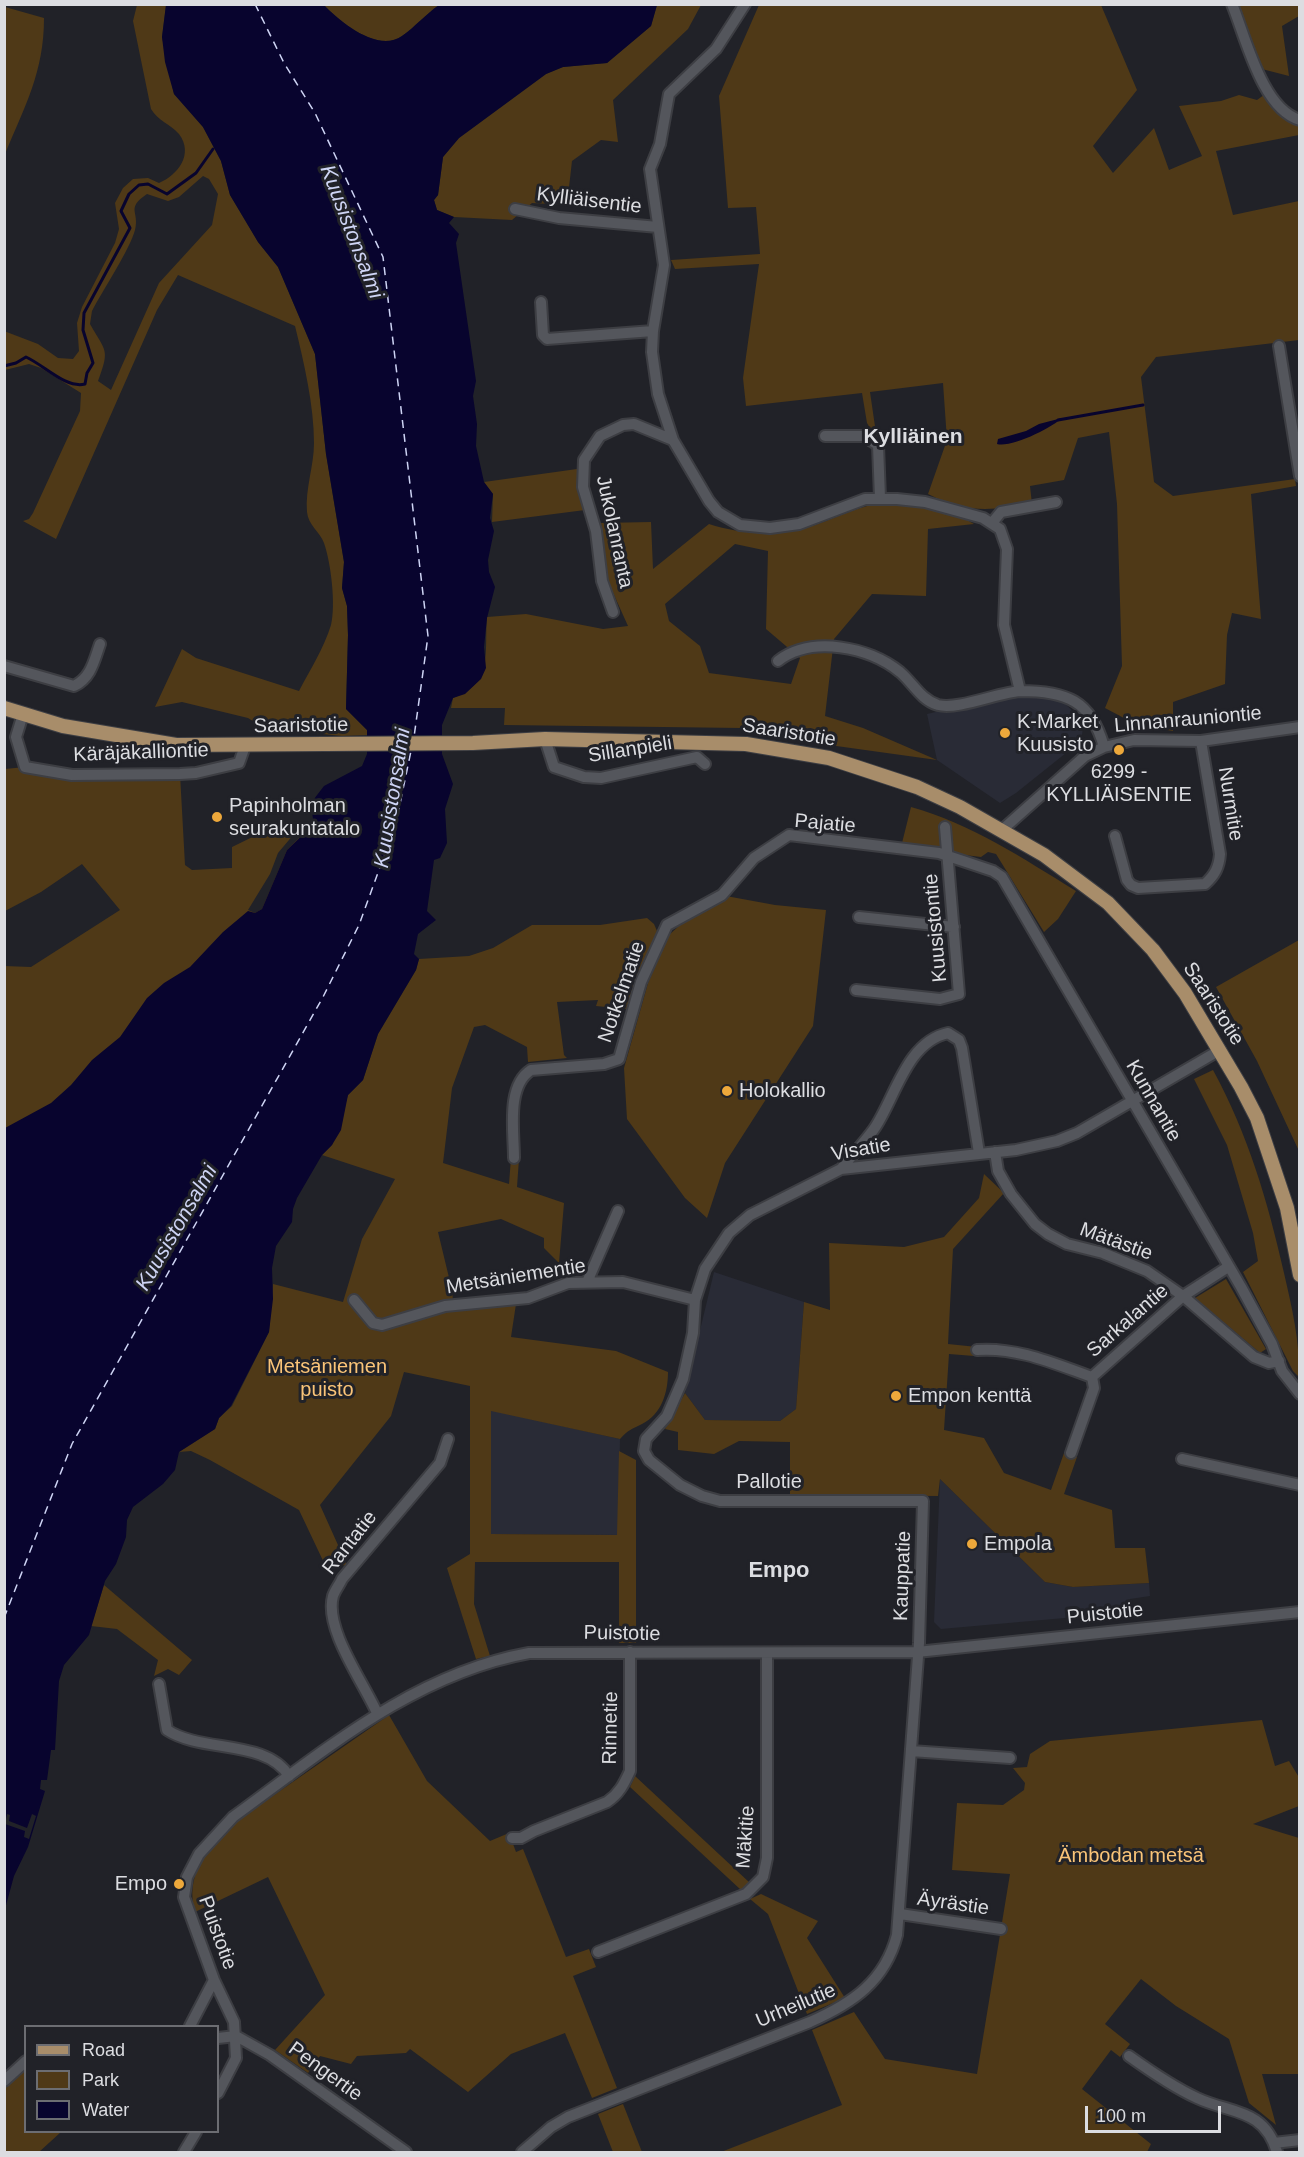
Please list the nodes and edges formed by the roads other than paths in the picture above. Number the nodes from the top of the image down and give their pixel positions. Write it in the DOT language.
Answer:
graph roads {
  1 [pos="745,4"];
  2 [pos="1232,4"];
  3 [pos="1299,120"];
  4 [pos="515,209"];
  5 [pos="658,227"];
  6 [pos="541,302"];
  7 [pos="652,331"];
  8 [pos="1279,346"];
  9 [pos="825,436"];
  10 [pos="673,440"];
  11 [pos="1299,476"];
  12 [pos="880,498"];
  13 [pos="1056,502"];
  14 [pos="992,523"];
  15 [pos="613,612"];
  16 [pos="100,644"];
  17 [pos="778,661"];
  18 [pos="4,666"];
  19 [pos="1020,691"];
  20 [pos="4,708"];
  21 [pos="23,714"];
  22 [pos="1299,727"];
  23 [pos="545,739"];
  24 [pos="1202,741"];
  25 [pos="245,746"];
  26 [pos="1104,747"];
  27 [pos="705,764"];
  28 [pos="945,826"];
  29 [pos="1002,830"];
  30 [pos="1115,836"];
  31 [pos="948,856"];
  32 [pos="859,917"];
  33 [pos="954,927"];
  34 [pos="662,933"];
  35 [pos="856,990"];
  36 [pos="1220,1050"];
  37 [pos="1133,1101"];
  38 [pos="995,1152"];
  39 [pos="979,1153"];
  40 [pos="514,1158"];
  41 [pos="841,1168"];
  42 [pos="618,1211"];
  43 [pos="1228,1267"];
  44 [pos="1299,1275"];
  45 [pos="587,1282"];
  46 [pos="1183,1296"];
  47 [pos="354,1300"];
  48 [pos="695,1300"];
  49 [pos="977,1350"];
  50 [pos="1279,1361"];
  51 [pos="1092,1377"];
  52 [pos="1299,1394"];
  53 [pos="448,1439"];
  54 [pos="646,1439"];
  55 [pos="1071,1453"];
  56 [pos="1182,1459"];
  57 [pos="1299,1485"];
  58 [pos="923,1501"];
  59 [pos="1299,1614"];
  60 [pos="630,1652"];
  61 [pos="917,1652"];
  62 [pos="767,1654"];
  63 [pos="159,1684"];
  64 [pos="377,1713"];
  65 [pos="911,1751"];
  66 [pos="1010,1758"];
  67 [pos="289,1776"];
  68 [pos="512,1838"];
  69 [pos="900,1914"];
  70 [pos="1001,1929"];
  71 [pos="598,1952"];
  72 [pos="214,1980"];
  73 [pos="191,2025"];
  74 [pos="236,2036"];
  75 [pos="219,2038"];
  76 [pos="1129,2056"];
  77 [pos="24,2063"];
  78 [pos="4,2081"];
  79 [pos="219,2091"];
  80 [pos="195,2133"];
  81 [pos="1299,2140"];
  82 [pos="1275,2148"];
  83 [pos="184,2152"];
  84 [pos="406,2152"];
  85 [pos="522,2152"];
  1 -- 5 [label="street, Kylliäisentie"];
  2 -- 3 [label="street"];
  4 -- 5 [label="street, Kylliäisentie"];
  5 -- 7 [label="street, Kylliäisentie"];
  6 -- 7 [label="street"];
  7 -- 10 [label="street, Kylliäisentie"];
  8 -- 11 [label="street"];
  9 -- 12 [label="street"];
  10 -- 12 [label="street, Kylliäisentie"];
  10 -- 15 [label="street, Jukolanranta"];
  12 -- 14 [label="street, Kylliäisentie"];
  13 -- 14 [label="street"];
  14 -- 19 [label="street"];
  16 -- 18 [label="street"];
  17 -- 19 [label="street"];
  19 -- 26 [label="street"];
  20 -- 21 [label="main road, Saaristotie"];
  21 -- 25 [label="main road, Saaristotie"];
  21 -- 25 [label="street, Käräjäkalliontie"];
  22 -- 24 [label="street, Linnanrauniontie"];
  23 -- 25 [label="main road, Saaristotie"];
  23 -- 27 [label="street, Sillanpieli"];
  23 -- 29 [label="main road, Saaristotie"];
  24 -- 26 [label="street, Linnanrauniontie"];
  24 -- 30 [label="street, Nurmitie"];
  26 -- 29 [label="street, Linnanrauniontie"];
  28 -- 31 [label="street, Kuusistontie"];
  29 -- 36 [label="main road, Saaristotie"];
  31 -- 33 [label="street, Kuusistontie"];
  31 -- 34 [label="street, Pajatie"];
  31 -- 37 [label="street, Kunnantie"];
  32 -- 33 [label="street"];
  33 -- 35 [label="street, Kuusistontie"];
  34 -- 40 [label="street, Notkelmatie"];
  36 -- 37 [label="street, Visatie"];
  36 -- 44 [label="main road, Saaristotie"];
  37 -- 38 [label="street, Visatie"];
  37 -- 43 [label="street, Kunnantie"];
  38 -- 39 [label="street, Visatie"];
  38 -- 46 [label="street, Mätästie"];
  39 -- 41 [label="street, Visatie"];
  39 -- 41 [label="street"];
  41 -- 48 [label="street, Visatie"];
  42 -- 45 [label="street"];
  43 -- 46 [label="street, Sarkalantie"];
  43 -- 50 [label="street, Kunnantie"];
  45 -- 47 [label="street, Metsäniementie"];
  45 -- 48 [label="street, Metsäniementie"];
  46 -- 50 [label="street, Mätästie"];
  46 -- 51 [label="street, Sarkalantie"];
  48 -- 54 [label="street, Visatie"];
  49 -- 51 [label="street, Sarkalantie"];
  50 -- 52 [label="street, Kunnantie"];
  51 -- 55 [label="street"];
  53 -- 64 [label="street, Rantatie"];
  54 -- 58 [label="street, Pallotie"];
  56 -- 57 [label="street"];
  58 -- 61 [label="street, Kauppatie"];
  59 -- 61 [label="street, Puistotie"];
  60 -- 62 [label="street, Puistotie"];
  60 -- 64 [label="street, Puistotie"];
  60 -- 68 [label="street, Rinnetie"];
  61 -- 62 [label="street, Puistotie"];
  61 -- 65 [label="street, Urheilutie"];
  62 -- 71 [label="street, Mäkitie"];
  63 -- 67 [label="street"];
  64 -- 67 [label="street, Puistotie"];
  65 -- 66 [label="street"];
  65 -- 69 [label="street, Urheilutie"];
  67 -- 72 [label="street, Puistotie"];
  69 -- 70 [label="street, Äyrästie"];
  69 -- 85 [label="street, Urheilutie"];
  72 -- 73 [label="street"];
  72 -- 74 [label="street, Puistotie"];
  74 -- 75 [label="street"];
  74 -- 79 [label="street"];
  74 -- 84 [label="street, Pengertie"];
  76 -- 82 [label="street"];
  77 -- 78 [label="street"];
  80 -- 83 [label="street"];
  81 -- 82 [label="street"];
}
